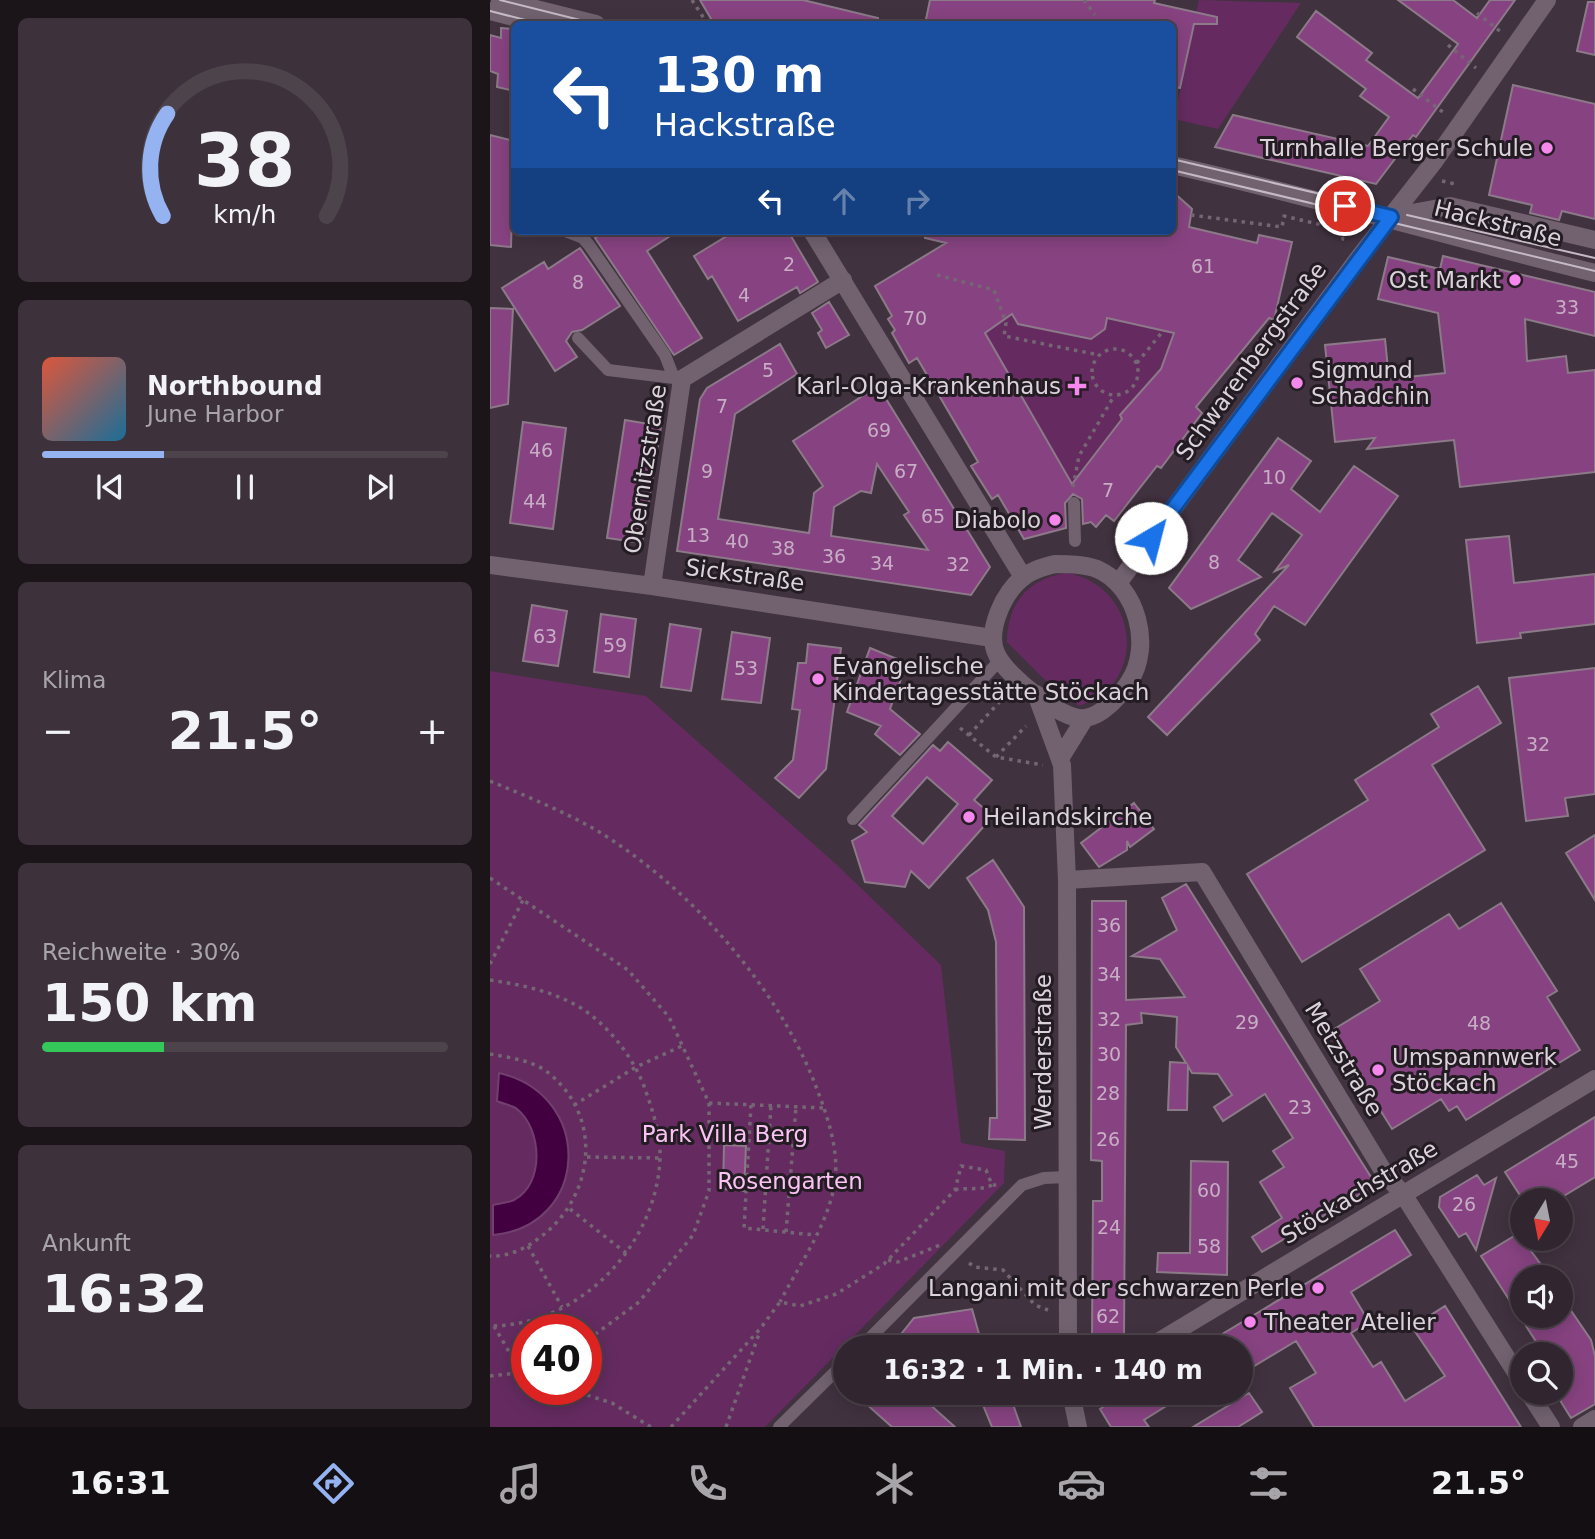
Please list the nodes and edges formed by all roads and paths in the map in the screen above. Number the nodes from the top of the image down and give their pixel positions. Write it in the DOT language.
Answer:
graph roads {
  1 [pos="692,0"];
  2 [pos="1084,0"];
  3 [pos="1547,0"];
  4 [pos="506,1"];
  5 [pos="490,11"];
  6 [pos="1477,12"];
  7 [pos="1095,15"];
  8 [pos="529,21"];
  9 [pos="584,21"];
  10 [pos="705,21"];
  11 [pos="1517,44"];
  12 [pos="1448,45"];
  13 [pos="1492,80"];
  14 [pos="1413,89"];
  15 [pos="1460,125"];
  16 [pos="1176,165"];
  17 [pos="1191,215"];
  18 [pos="1391,217"];
  19 [pos="574,235"];
  20 [pos="815,235"];
  21 [pos="1347,240"];
  22 [pos="1595,240"];
  23 [pos="1595,273"];
  24 [pos="937,275"];
  25 [pos="843,280"];
  26 [pos="1163,331"];
  27 [pos="578,338"];
  28 [pos="1099,355"];
  29 [pos="1137,363"];
  30 [pos="678,378"];
  31 [pos="1115,396"];
  32 [pos="1073,497"];
  33 [pos="1075,541"];
  34 [pos="490,565"];
  35 [pos="1023,577"];
  36 [pos="1119,583"];
  37 [pos="652,586"];
  38 [pos="992,638"];
  39 [pos="1000,660"];
  40 [pos="1035,694"];
  41 [pos="1003,698"];
  42 [pos="947,718"];
  43 [pos="1085,718"];
  44 [pos="1028,724"];
  45 [pos="969,735"];
  46 [pos="996,757"];
  47 [pos="1061,757"];
  48 [pos="1040,765"];
  49 [pos="490,781"];
  50 [pos="853,819"];
  51 [pos="490,878"];
  52 [pos="1067,880"];
  53 [pos="523,900"];
  54 [pos="490,964"];
  55 [pos="490,981"];
  56 [pos="684,1045"];
  57 [pos="490,1054"];
  58 [pos="636,1067"];
  59 [pos="1595,1079"];
  60 [pos="709,1103"];
  61 [pos="751,1104"];
  62 [pos="574,1105"];
  63 [pos="771,1105"];
  64 [pos="796,1107"];
  65 [pos="825,1108"];
  66 [pos="587,1157"];
  67 [pos="660,1158"];
  68 [pos="1067,1177"];
  69 [pos="992,1185"];
  70 [pos="1022,1185"];
  71 [pos="956,1190"];
  72 [pos="1403,1194"];
  73 [pos="570,1209"];
  74 [pos="763,1229"];
  75 [pos="786,1232"];
  76 [pos="815,1235"];
  77 [pos="528,1246"];
  78 [pos="956,1253"];
  79 [pos="627,1254"];
  80 [pos="490,1256"];
  81 [pos="888,1260"];
  82 [pos="779,1302"];
  83 [pos="562,1307"];
  84 [pos="1068,1314"];
  85 [pos="492,1326"];
  86 [pos="602,1329"];
  87 [pos="760,1329"];
  88 [pos="873,1335"];
  89 [pos="1068,1335"];
  90 [pos="1170,1335"];
  91 [pos="511,1353"];
  92 [pos="1510,1363"];
  93 [pos="511,1374"];
  94 [pos="833,1374"];
  95 [pos="490,1376"];
  96 [pos="602,1400"];
  97 [pos="1074,1405"];
  98 [pos="1537,1405"];
  99 [pos="1595,1419"];
  100 [pos="652,1427"];
  101 [pos="671,1427"];
  102 [pos="726,1427"];
  103 [pos="779,1427"];
  104 [pos="1078,1427"];
  105 [pos="1551,1427"];
  106 [pos="1582,1427"];
  1 -- 10 [label="path"];
  2 -- 7 [label="path"];
  3 -- 11 [label="street, Schwarenbergstraße"];
  4 -- 9 [label="street"];
  5 -- 8 [label="street"];
  6 -- 11 [label="path"];
  11 -- 13 [label="street, Schwarenbergstraße"];
  12 -- 13 [label="path"];
  13 -- 15 [label="street, Schwarenbergstraße"];
  14 -- 15 [label="path"];
  15 -- 18 [label="street, Schwarenbergstraße"];
  16 -- 18 [label="street, Hackstraße"];
  17 -- 21 [label="path"];
  18 -- 22 [label="street, Hackstraße"];
  18 -- 23 [label="street, Hackstraße"];
  18 -- 36 [label="street, Schwarenbergstraße"];
  19 -- 30 [label="lane"];
  20 -- 25 [label="street"];
  24 -- 28 [label="path"];
  25 -- 30 [label="street, Obernitzstraße"];
  25 -- 35 [label="street"];
  26 -- 29 [label="path"];
  27 -- 30 [label="lane"];
  28 -- 29 [label="path"];
  28 -- 31 [label="path"];
  29 -- 31 [label="path"];
  30 -- 37 [label="street, Obernitzstraße"];
  31 -- 32 [label="path"];
  32 -- 33 [label="lane"];
  34 -- 37 [label="street, Sickstraße"];
  35 -- 36 [label="street"];
  35 -- 38 [label="street"];
  36 -- 43 [label="street"];
  37 -- 38 [label="street, Sickstraße"];
  38 -- 39 [label="street"];
  39 -- 40 [label="street"];
  39 -- 42 [label="lane"];
  40 -- 43 [label="street"];
  40 -- 47 [label="street"];
  41 -- 45 [label="path"];
  42 -- 45 [label="path"];
  42 -- 50 [label="lane"];
  43 -- 47 [label="street"];
  44 -- 46 [label="path"];
  45 -- 46 [label="path"];
  46 -- 48 [label="path"];
  47 -- 52 [label="street, Werderstraße"];
  49 -- 65 [label="path"];
  51 -- 53 [label="path"];
  52 -- 68 [label="street, Werderstraße"];
  52 -- 72 [label="street, Metzstraße"];
  53 -- 54 [label="path"];
  53 -- 56 [label="path"];
  55 -- 58 [label="path"];
  56 -- 58 [label="path"];
  56 -- 60 [label="path"];
  57 -- 62 [label="path"];
  58 -- 62 [label="path"];
  58 -- 67 [label="path"];
  59 -- 72 [label="street, Stöckachstraße"];
  60 -- 61 [label="path"];
  60 -- 86 [label="path"];
  61 -- 63 [label="path"];
  61 -- 74 [label="path"];
  62 -- 66 [label="path"];
  63 -- 64 [label="path"];
  63 -- 74 [label="path"];
  64 -- 65 [label="path"];
  64 -- 75 [label="path"];
  65 -- 76 [label="path"];
  66 -- 67 [label="path"];
  66 -- 73 [label="path"];
  67 -- 79 [label="path"];
  68 -- 70 [label="lane"];
  68 -- 84 [label="street, Werderstraße"];
  69 -- 70 [label="path"];
  69 -- 71 [label="path"];
  69 -- 71 [label="path"];
  70 -- 78 [label="lane"];
  71 -- 81 [label="path"];
  72 -- 90 [label="street, Stöckachstraße"];
  72 -- 92 [label="street, Metzstraße"];
  73 -- 77 [label="path"];
  73 -- 79 [label="path"];
  74 -- 75 [label="path"];
  75 -- 76 [label="path"];
  76 -- 82 [label="path"];
  77 -- 80 [label="path"];
  77 -- 83 [label="path"];
  78 -- 81 [label="path"];
  78 -- 84 [label="path"];
  78 -- 88 [label="lane"];
  79 -- 83 [label="path"];
  81 -- 82 [label="path"];
  82 -- 87 [label="path"];
  83 -- 85 [label="path"];
  84 -- 89 [label="street, Werderstraße"];
  85 -- 91 [label="path"];
  87 -- 101 [label="path"];
  87 -- 102 [label="path"];
  93 -- 95 [label="path"];
  94 -- 103 [label="lane"];
  96 -- 100 [label="path"];
  97 -- 104 [label="street"];
  98 -- 105 [label="street"];
  99 -- 106 [label="street"];
}
